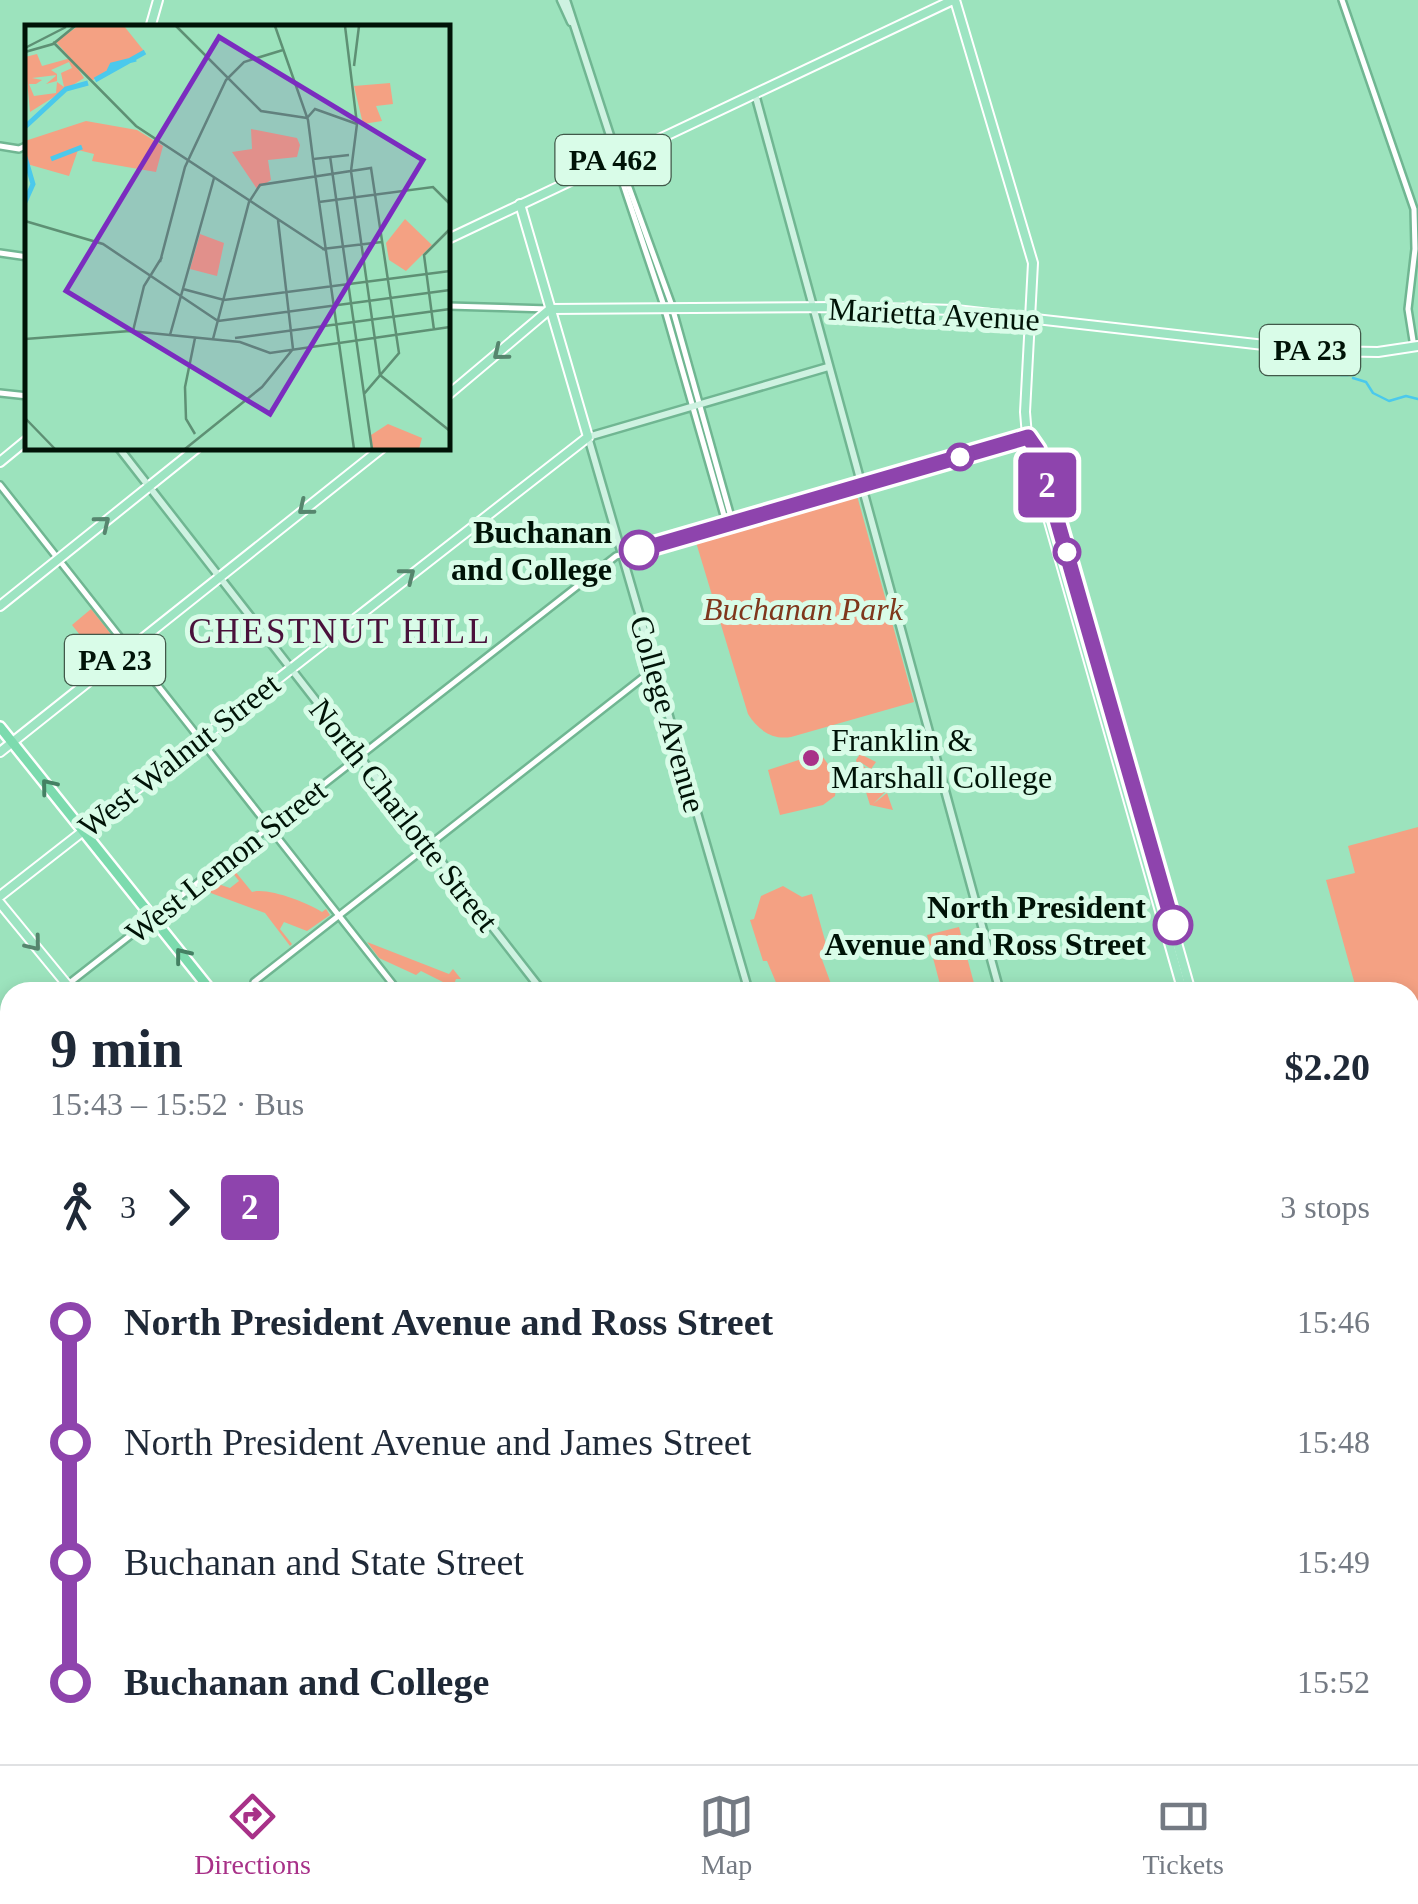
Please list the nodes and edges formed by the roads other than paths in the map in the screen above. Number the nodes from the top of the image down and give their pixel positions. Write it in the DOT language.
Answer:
graph roads {
  1 [pos="158,0"];
  2 [pos="563,0"];
  3 [pos="954,0"];
  4 [pos="1342,0"];
  5 [pos="151,25"];
  6 [pos="755,94"];
  7 [pos="0,146"];
  8 [pos="25,146"];
  9 [pos="618,158"];
  10 [pos="520,204"];
  11 [pos="450,239"];
  12 [pos="450,306"];
  13 [pos="668,308"];
  14 [pos="812,308"];
  15 [pos="550,309"];
  16 [pos="1031,317"];
  17 [pos="1416,347"];
  18 [pos="828,367"];
  19 [pos="0,393"];
  20 [pos="450,393"];
  21 [pos="25,396"];
  22 [pos="696,406"];
  23 [pos="588,437"];
  24 [pos="1028,437"];
  25 [pos="25,442"];
  26 [pos="121,450"];
  27 [pos="194,450"];
  28 [pos="379,450"];
  29 [pos="0,462"];
  30 [pos="0,485"];
  31 [pos="148,486"];
  32 [pos="861,486"];
  33 [pos="729,524"];
  34 [pos="622,555"];
  35 [pos="58,559"];
  36 [pos="218,578"];
  37 [pos="0,606"];
  38 [pos="129,649"];
  39 [pos="290,668"];
  40 [pos="655,668"];
  41 [pos="0,727"];
  42 [pos="200,739"];
  43 [pos="12,742"];
  44 [pos="0,752"];
  45 [pos="358,756"];
  46 [pos="269,827"];
  47 [pos="84,830"];
  48 [pos="428,845"];
  49 [pos="0,899"];
  50 [pos="338,916"];
  51 [pos="153,918"];
  52 [pos="65,982"];
  53 [pos="78,982"];
  54 [pos="204,982"];
  55 [pos="254,982"];
  56 [pos="391,982"];
  57 [pos="536,982"];
  58 [pos="746,982"];
  59 [pos="997,982"];
  60 [pos="1179,982"];
  61 [pos="1188,982"];
  1 -- 5 [label="main road"];
  2 -- 9 [label="main road"];
  3 -- 6 [label="main road, PA 462"];
  3 -- 16 [label="main road"];
  4 -- 17 [label="street"];
  6 -- 9 [label="main road, PA 462"];
  6 -- 14 [label="main road"];
  7 -- 8 [label="street"];
  9 -- 10 [label="main road, PA 462"];
  9 -- 13 [label="street"];
  10 -- 11 [label="main road, PA 462"];
  10 -- 15 [label="main road, College Avenue"];
  12 -- 15 [label="street, Marietta Avenue"];
  13 -- 14 [label="main road, Marietta Avenue / PA 23"];
  13 -- 15 [label="main road, Marietta Avenue / PA 23"];
  13 -- 22 [label="street"];
  14 -- 16 [label="main road, Marietta Avenue / PA 23"];
  14 -- 18 [label="main road"];
  15 -- 20 [label="main road, one-way"];
  15 -- 23 [label="main road, College Avenue"];
  16 -- 17 [label="main road, Marietta Avenue / PA 23"];
  16 -- 24 [label="main road"];
  18 -- 22 [label="main road, West Walnut Street"];
  18 -- 32 [label="main road"];
  19 -- 21 [label="street"];
  22 -- 23 [label="main road, West Walnut Street"];
  22 -- 33 [label="street"];
  23 -- 34 [label="main road, College Avenue"];
  39 -- 23 [label="main road, West Walnut Street, one-way"];
  24 -- 32 [label="street, West Lemon Street"];
  24 -- 60 [label="main road"];
  24 -- 61 [label="main road"];
  25 -- 29 [label="main road"];
  26 -- 31 [label="main road, North Charlotte Street"];
  27 -- 31 [label="main road"];
  28 -- 36 [label="main road, PA 23, one-way"];
  30 -- 35 [label="street"];
  35 -- 31 [label="main road, one-way"];
  31 -- 36 [label="main road, North Charlotte Street"];
  32 -- 33 [label="street, West Lemon Street"];
  32 -- 59 [label="main road"];
  33 -- 34 [label="street, West Lemon Street"];
  34 -- 40 [label="main road, College Avenue"];
  34 -- 45 [label="street, West Lemon Street"];
  35 -- 37 [label="main road"];
  35 -- 38 [label="street"];
  36 -- 38 [label="main road, PA 23"];
  36 -- 39 [label="main road, North Charlotte Street"];
  38 -- 42 [label="street"];
  38 -- 43 [label="main road, PA 23"];
  39 -- 42 [label="main road, West Walnut Street"];
  39 -- 45 [label="main road, North Charlotte Street"];
  40 -- 48 [label="street"];
  40 -- 58 [label="main road, College Avenue"];
  41 -- 43 [label="highway"];
  42 -- 46 [label="street"];
  42 -- 47 [label="main road, West Walnut Street"];
  43 -- 44 [label="main road, PA 23"];
  47 -- 43 [label="highway, one-way"];
  45 -- 46 [label="street, West Lemon Street"];
  45 -- 48 [label="main road, North Charlotte Street"];
  46 -- 50 [label="street"];
  46 -- 51 [label="street, West Lemon Street"];
  47 -- 49 [label="main road, West Walnut Street"];
  47 -- 51 [label="highway"];
  48 -- 50 [label="street"];
  48 -- 57 [label="main road, North Charlotte Street"];
  49 -- 52 [label="main road, one-way"];
  50 -- 55 [label="street"];
  50 -- 56 [label="street"];
  51 -- 53 [label="street, West Lemon Street"];
  54 -- 51 [label="highway, one-way"];
}
